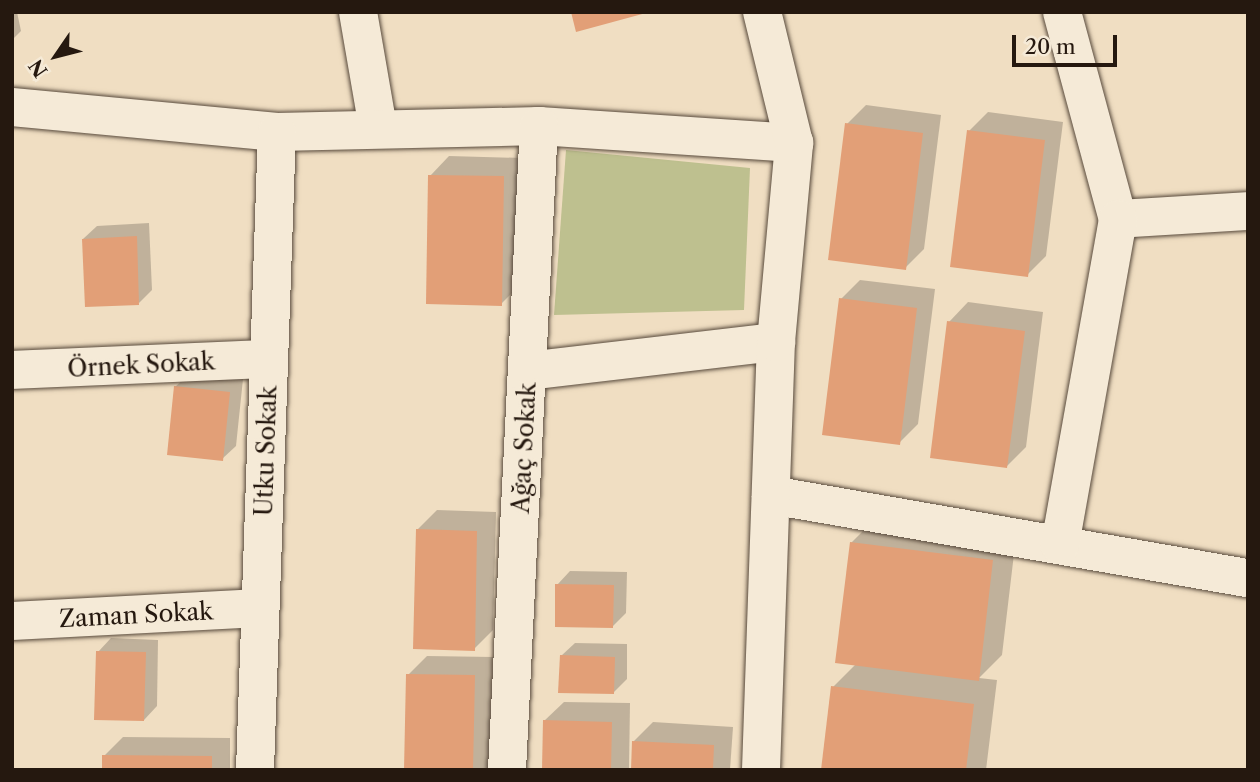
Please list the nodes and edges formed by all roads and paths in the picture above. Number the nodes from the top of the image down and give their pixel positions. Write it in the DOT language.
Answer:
graph roads {
  1 [pos="358,12"];
  2 [pos="762,12"];
  3 [pos="1062,12"];
  4 [pos="12,107"];
  5 [pos="539,126"];
  6 [pos="378,128"];
  7 [pos="276,132"];
  8 [pos="794,143"];
  9 [pos="1248,211"];
  10 [pos="1118,219"];
  11 [pos="776,342"];
  12 [pos="269,359"];
  13 [pos="12,370"];
  14 [pos="528,371"];
  15 [pos="771,495"];
  16 [pos="1060,545"];
  17 [pos="1248,578"];
  18 [pos="260,608"];
  19 [pos="12,621"];
  20 [pos="255,770"];
  21 [pos="507,770"];
  22 [pos="761,770"];
  1 -- 6 [label="street"];
  2 -- 8 [label="street"];
  3 -- 10 [label="street"];
  4 -- 7 [label="street"];
  5 -- 6 [label="street"];
  5 -- 8 [label="street"];
  5 -- 14 [label="street, Ağaç Sokak"];
  6 -- 7 [label="street"];
  7 -- 12 [label="street, Utku Sokak"];
  8 -- 11 [label="street"];
  9 -- 10 [label="street"];
  10 -- 16 [label="street"];
  11 -- 14 [label="street"];
  11 -- 15 [label="street"];
  12 -- 13 [label="street, Örnek Sokak"];
  12 -- 18 [label="street, Utku Sokak"];
  14 -- 21 [label="street, Ağaç Sokak"];
  15 -- 16 [label="street"];
  15 -- 22 [label="street"];
  16 -- 17 [label="street"];
  18 -- 19 [label="street, Zaman Sokak"];
  18 -- 20 [label="street, Utku Sokak"];
}
